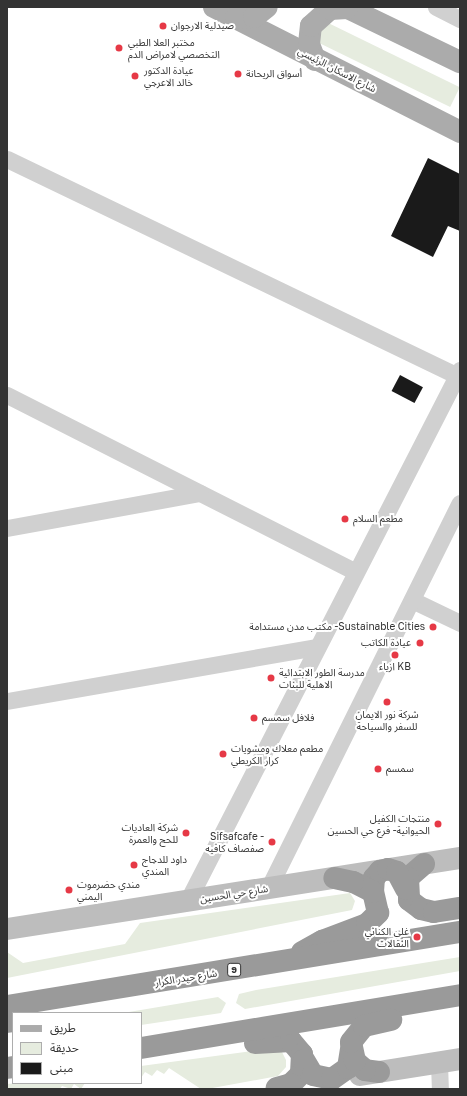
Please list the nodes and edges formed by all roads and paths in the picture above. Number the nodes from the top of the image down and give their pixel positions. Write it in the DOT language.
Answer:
graph roads {
  1 [pos="214,7"];
  2 [pos="267,7"];
  3 [pos="347,7"];
  4 [pos="436,7"];
  5 [pos="236,18"];
  6 [pos="460,19"];
  7 [pos="315,60"];
  8 [pos="460,62"];
  9 [pos="460,132"];
  10 [pos="7,159"];
  11 [pos="458,373"];
  12 [pos="7,395"];
  13 [pos="200,493"];
  14 [pos="460,503"];
  15 [pos="7,528"];
  16 [pos="356,572"];
  17 [pos="412,600"];
  18 [pos="460,623"];
  19 [pos="318,647"];
  20 [pos="7,701"];
  21 [pos="460,858"];
  22 [pos="424,864"];
  23 [pos="388,869"];
  24 [pos="334,878"];
  25 [pos="268,889"];
  26 [pos="406,889"];
  27 [pos="373,892"];
  28 [pos="187,902"];
  29 [pos="460,908"];
  30 [pos="7,929"];
  31 [pos="460,932"];
  32 [pos="285,962"];
  33 [pos="171,981"];
  34 [pos="459,995"];
  35 [pos="7,1006"];
  36 [pos="68,1012"];
  37 [pos="142,1048"];
  38 [pos="351,1048"];
  39 [pos="142,1056"];
  40 [pos="460,1059"];
  41 [pos="304,1060"];
  42 [pos="439,1063"];
  43 [pos="378,1072"];
  44 [pos="332,1079"];
  45 [pos="275,1089"];
  46 [pos="440,1089"];
  1 -- 5 [label="main road, شارع الاسكان الرئيسي"];
  2 -- 5 [label="main road"];
  3 -- 7 [label="main road"];
  3 -- 8 [label="main road"];
  4 -- 6 [label="street"];
  5 -- 7 [label="main road, شارع الاسكان الرئيسي"];
  7 -- 9 [label="main road, شارع الاسكان الرئيسي"];
  10 -- 11 [label="street"];
  11 -- 16 [label="street"];
  12 -- 13 [label="street"];
  13 -- 15 [label="street"];
  13 -- 16 [label="street"];
  14 -- 17 [label="street"];
  16 -- 19 [label="street"];
  17 -- 18 [label="street"];
  17 -- 25 [label="street"];
  19 -- 20 [label="street"];
  19 -- 28 [label="street"];
  21 -- 22 [label="main road, شارع حي الحسين"];
  22 -- 23 [label="main road, شارع حي الحسين"];
  22 -- 26 [label="highway"];
  23 -- 24 [label="main road, شارع حي الحسين"];
  23 -- 26 [label="highway"];
  23 -- 27 [label="highway"];
  24 -- 25 [label="main road, شارع حي الحسين"];
  24 -- 27 [label="highway"];
  25 -- 28 [label="main road, شارع حي الحسين"];
  26 -- 29 [label="highway"];
  27 -- 32 [label="highway"];
  28 -- 30 [label="main road, شارع حي الحسين"];
  31 -- 32 [label="highway, شارع حيدر الكرار / 9"];
  32 -- 33 [label="highway, شارع حيدر الكرار / 9"];
  33 -- 35 [label="highway, شارع حيدر الكرار / 9"];
  33 -- 36 [label="highway"];
  34 -- 37 [label="highway"];
  34 -- 38 [label="highway"];
  38 -- 43 [label="highway"];
  38 -- 44 [label="highway"];
  39 -- 41 [label="highway"];
  40 -- 42 [label="main road"];
  41 -- 44 [label="highway"];
  41 -- 45 [label="highway"];
  42 -- 43 [label="main road"];
  42 -- 46 [label="street"];
  43 -- 44 [label="main road"];
  44 -- 45 [label="main road"];
}
